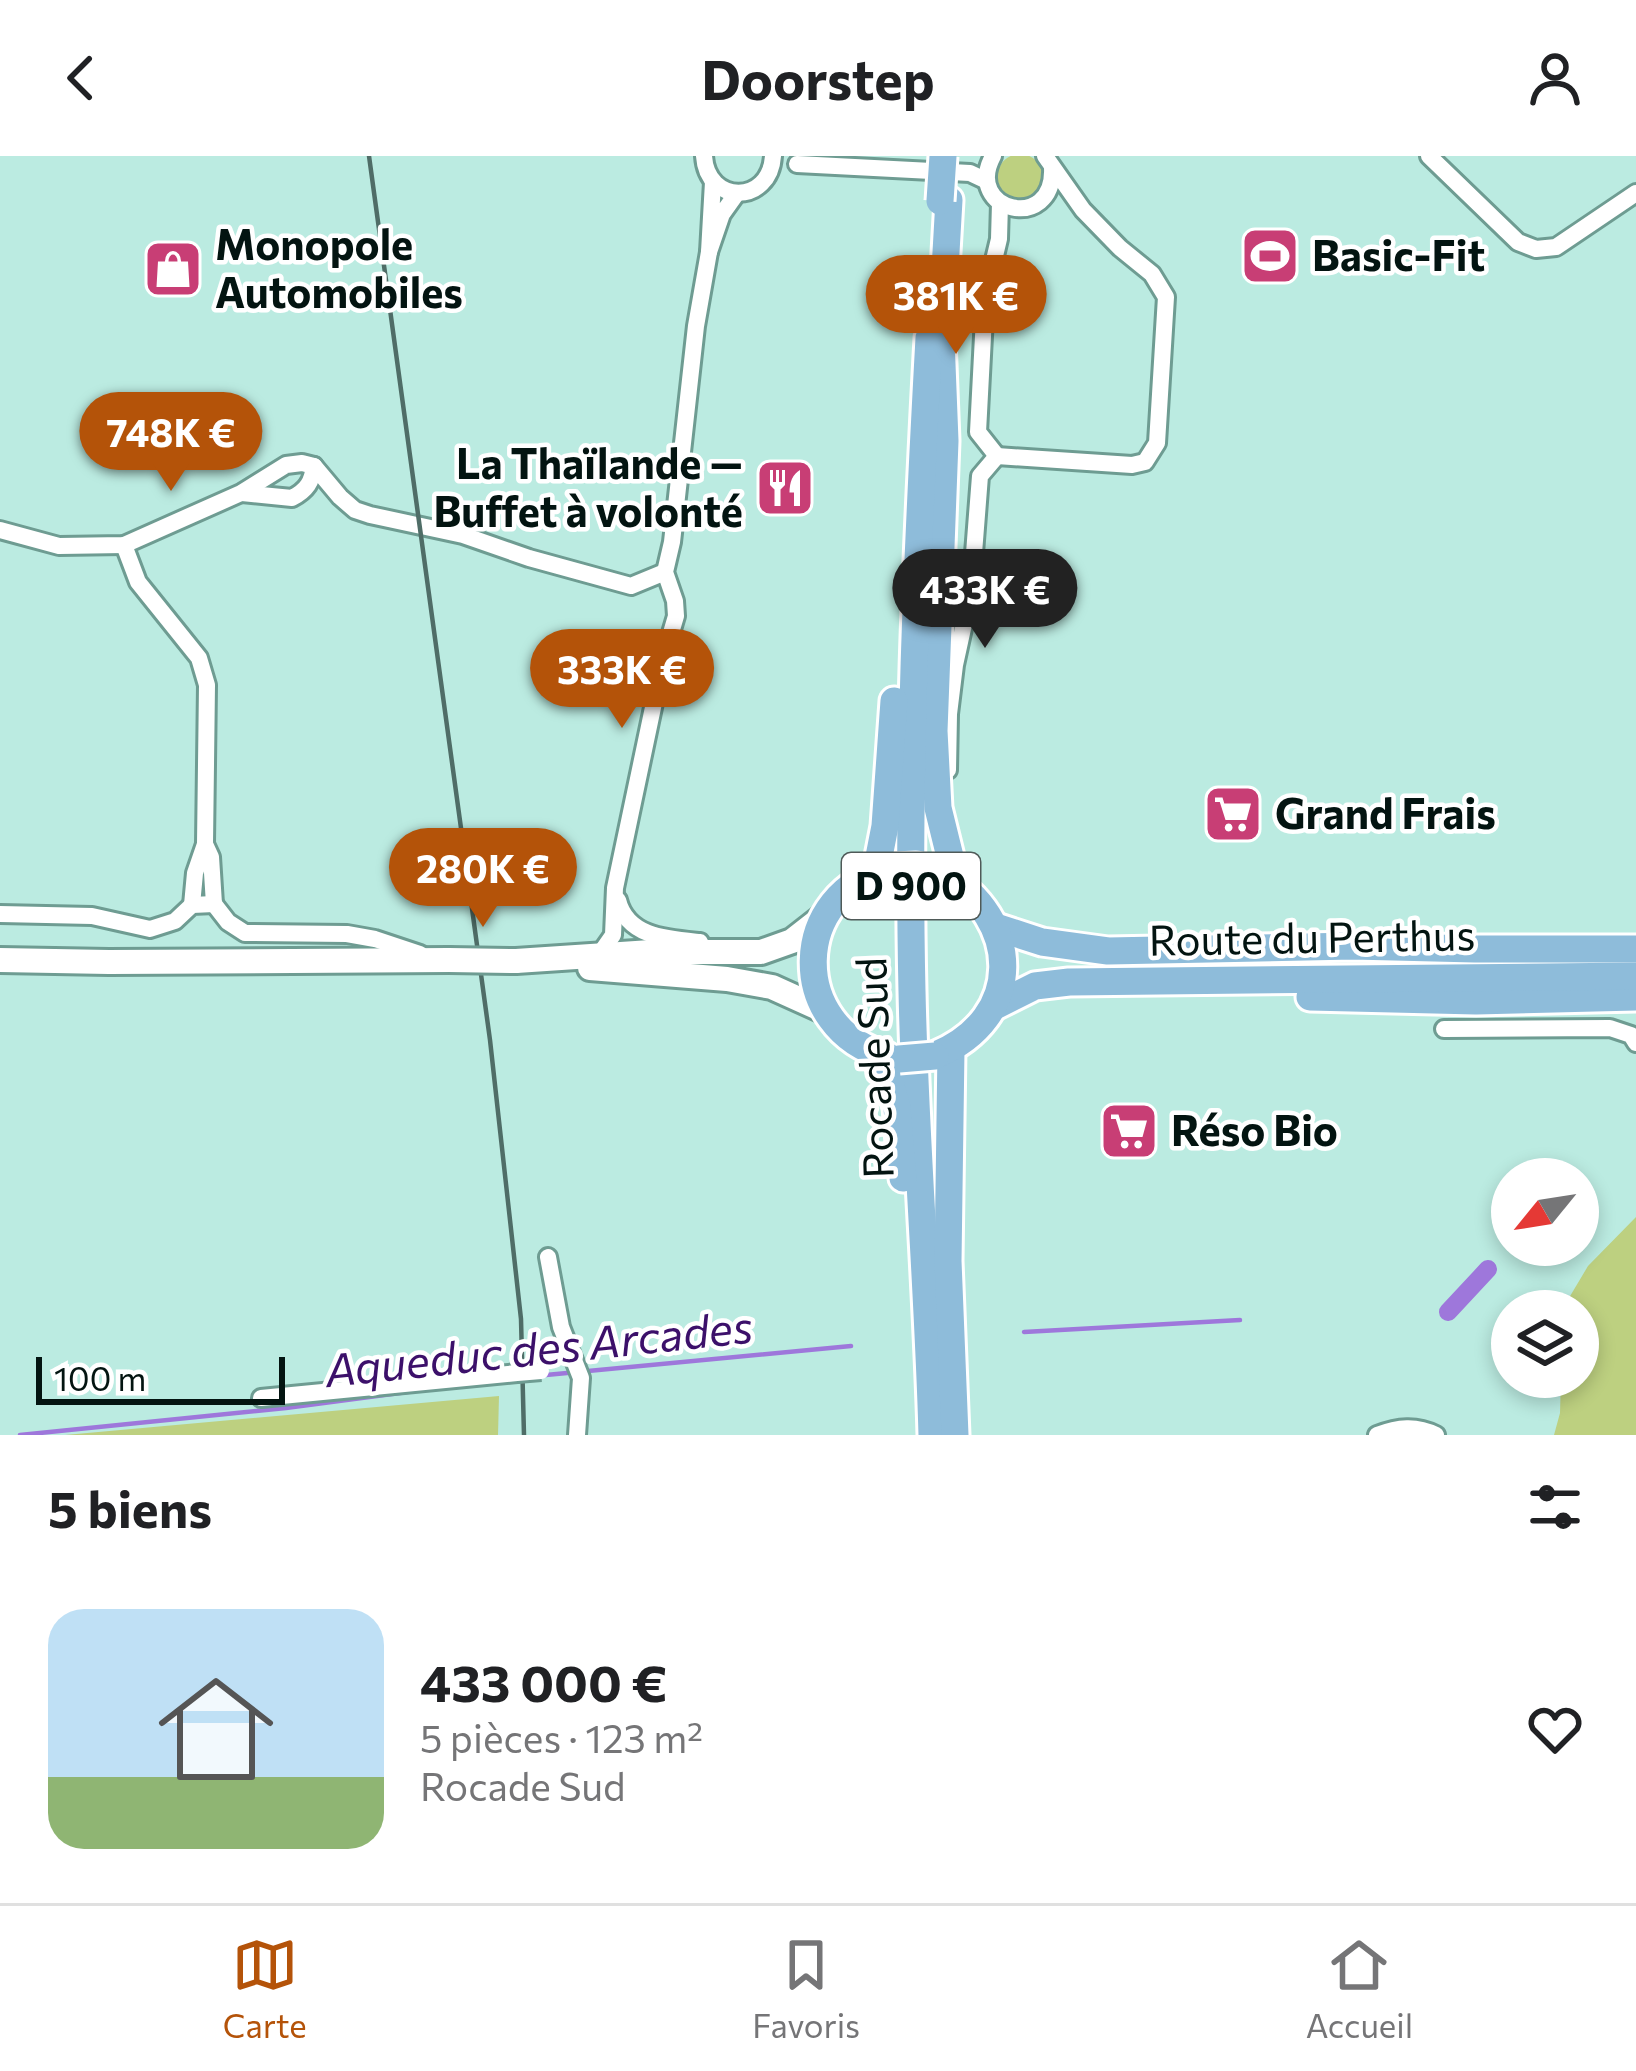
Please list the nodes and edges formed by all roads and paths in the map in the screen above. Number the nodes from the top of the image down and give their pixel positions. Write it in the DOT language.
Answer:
graph roads {
  1 [pos="704,156"];
  2 [pos="943,156"];
  3 [pos="1429,156"];
  4 [pos="784,159"];
  5 [pos="1048,162"];
  6 [pos="978,166"];
  7 [pos="712,182"];
  8 [pos="1636,193"];
  9 [pos="737,194"];
  10 [pos="945,200"];
  11 [pos="1042,200"];
  12 [pos="1000,203"];
  13 [pos="1022,209"];
  14 [pos="1083,210"];
  15 [pos="999,239"];
  16 [pos="709,252"];
  17 [pos="935,338"];
  18 [pos="998,456"];
  19 [pos="314,466"];
  20 [pos="241,493"];
  21 [pos="0,530"];
  22 [pos="124,545"];
  23 [pos="665,572"];
  24 [pos="941,823"];
  25 [pos="206,844"];
  26 [pos="885,870"];
  27 [pos="947,876"];
  28 [pos="615,888"];
  29 [pos="214,904"];
  30 [pos="192,905"];
  31 [pos="0,914"];
  32 [pos="824,916"];
  33 [pos="996,927"];
  34 [pos="0,945"];
  35 [pos="1636,949"];
  36 [pos="741,953"];
  37 [pos="599,955"];
  38 [pos="436,958"];
  39 [pos="0,960"];
  40 [pos="525,960"];
  41 [pos="1636,976"];
  42 [pos="1174,982"];
  43 [pos="1636,997"];
  44 [pos="995,1006"];
  45 [pos="825,1011"];
  46 [pos="1444,1029"];
  47 [pos="1636,1043"];
  48 [pos="870,1051"];
  49 [pos="943,1052"];
  50 [pos="548,1257"];
  51 [pos="576,1362"];
  52 [pos="261,1398"];
  53 [pos="577,1435"];
  54 [pos="920,1435"];
  55 [pos="932,1435"];
  56 [pos="943,1435"];
  57 [pos="955,1435"];
  58 [pos="1378,1435"];
  59 [pos="1436,1435"];
  1 -- 7 [label="street"];
  2 -- 10 [label="main road, bridge"];
  3 -- 8 [label="street"];
  4 -- 6 [label="street"];
  4 -- 9 [label="street"];
  5 -- 11 [label="street"];
  5 -- 14 [label="street"];
  6 -- 10 [label="main road, bridge"];
  6 -- 12 [label="street"];
  7 -- 9 [label="street"];
  7 -- 16 [label="street"];
  9 -- 16 [label="street"];
  10 -- 17 [label="main road"];
  11 -- 13 [label="street"];
  11 -- 14 [label="street"];
  12 -- 13 [label="street"];
  12 -- 15 [label="street"];
  13 -- 15 [label="street"];
  14 -- 18 [label="street"];
  15 -- 18 [label="street"];
  16 -- 23 [label="street"];
  17 -- 24 [label="main road"];
  17 -- 26 [label="main road"];
  17 -- 55 [label="main road, Rocade Sud / D 900"];
  17 -- 56 [label="main road, Rocade Sud / D 900"];
  18 -- 24 [label="street"];
  19 -- 20 [label="street"];
  19 -- 20 [label="street"];
  19 -- 23 [label="street"];
  20 -- 22 [label="street"];
  21 -- 22 [label="street"];
  22 -- 25 [label="street"];
  23 -- 28 [label="street"];
  24 -- 27 [label="main road"];
  25 -- 29 [label="street"];
  25 -- 30 [label="street"];
  26 -- 27 [label="main road, bridge"];
  26 -- 32 [label="main road"];
  27 -- 33 [label="main road"];
  28 -- 36 [label="street"];
  28 -- 37 [label="street"];
  29 -- 30 [label="street"];
  29 -- 38 [label="street"];
  30 -- 31 [label="street"];
  32 -- 36 [label="main road"];
  32 -- 45 [label="main road"];
  33 -- 35 [label="main road, Route du Perthus / D 900"];
  33 -- 44 [label="main road"];
  34 -- 38 [label="main road"];
  36 -- 37 [label="main road"];
  37 -- 40 [label="main road"];
  38 -- 39 [label="main road"];
  38 -- 40 [label="main road, bridge"];
  40 -- 45 [label="main road"];
  41 -- 42 [label="main road, Route du Perthus"];
  42 -- 43 [label="main road"];
  42 -- 44 [label="main road, Route du Perthus"];
  44 -- 49 [label="main road"];
  45 -- 48 [label="main road"];
  46 -- 47 [label="street"];
  48 -- 49 [label="main road, bridge"];
  48 -- 54 [label="main road, Rocade Sud"];
  49 -- 57 [label="main road, Rocade Sud"];
  50 -- 51 [label="street"];
  51 -- 52 [label="street, bridge"];
  51 -- 53 [label="street"];
  58 -- 59 [label="street"];
}
